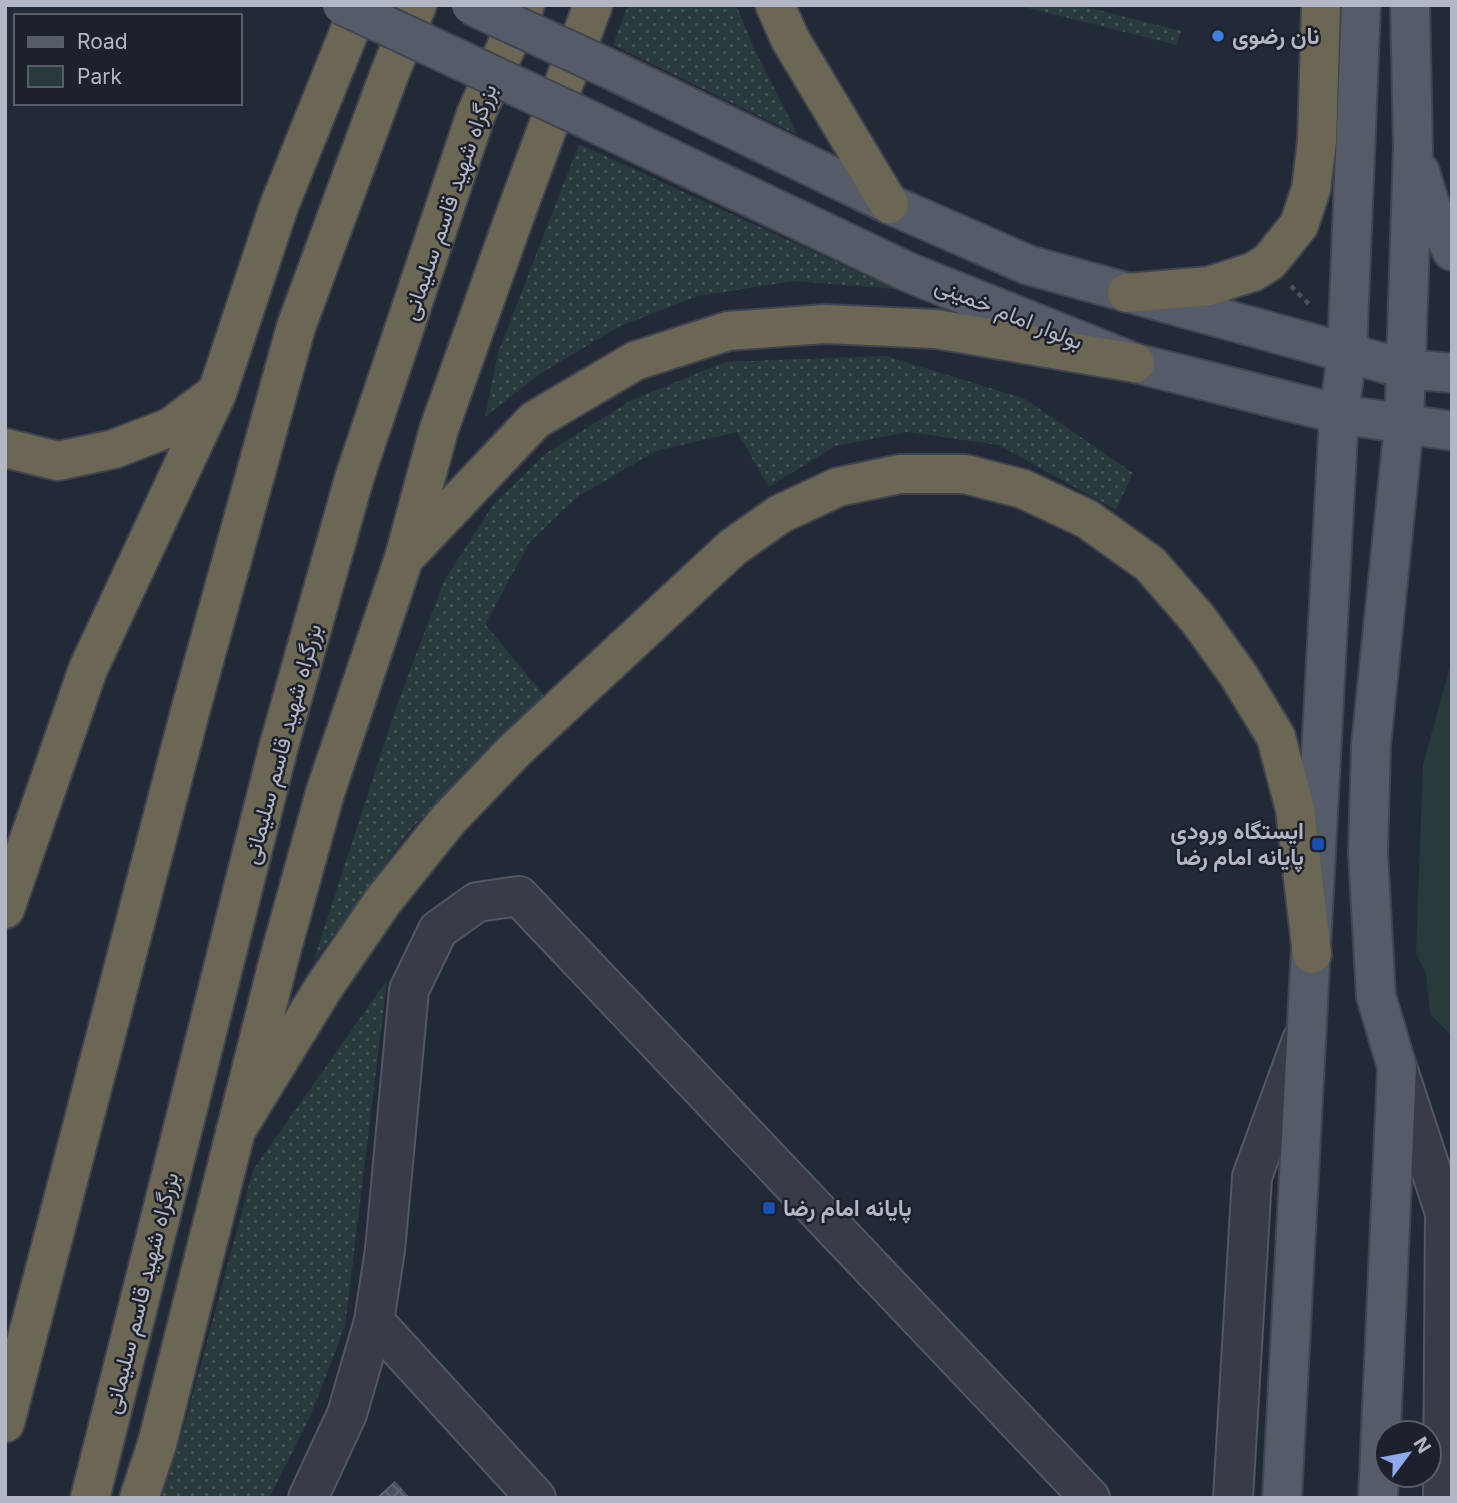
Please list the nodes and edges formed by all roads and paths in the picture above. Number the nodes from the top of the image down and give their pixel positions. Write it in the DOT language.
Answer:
graph roads {
  1 [pos="342,5"];
  2 [pos="360,5"];
  3 [pos="417,5"];
  4 [pos="471,5"];
  5 [pos="525,5"];
  6 [pos="593,5"];
  7 [pos="775,5"];
  8 [pos="1321,5"];
  9 [pos="1361,5"];
  10 [pos="1410,5"];
  11 [pos="1413,147"];
  12 [pos="889,204"];
  13 [pos="1452,251"];
  14 [pos="1127,293"];
  15 [pos="1347,353"];
  16 [pos="1135,363"];
  17 [pos="1405,369"];
  18 [pos="1452,373"];
  19 [pos="217,393"];
  20 [pos="1339,414"];
  21 [pos="1404,425"];
  22 [pos="1452,431"];
  23 [pos="5,448"];
  24 [pos="404,558"];
  25 [pos="5,909"];
  26 [pos="1312,954"];
  27 [pos="1308,1021"];
  28 [pos="1397,1067"];
  29 [pos="235,1132"];
  30 [pos="374,1321"];
  31 [pos="5,1423"];
  32 [pos="90,1498"];
  33 [pos="139,1498"];
  34 [pos="308,1498"];
  35 [pos="536,1498"];
  36 [pos="1090,1498"];
  37 [pos="1233,1498"];
  38 [pos="1282,1498"];
  39 [pos="1378,1498"];
  40 [pos="1443,1498"];
  1 -- 16 [label="main road, بولوار امام خمینی, bridge"];
  2 -- 19 [label="highway"];
  3 -- 31 [label="highway"];
  4 -- 12 [label="main road, bridge"];
  5 -- 32 [label="highway, بزرگراه شهید قاسم سلیمانی"];
  6 -- 24 [label="highway"];
  7 -- 12 [label="highway"];
  8 -- 14 [label="highway"];
  9 -- 15 [label="main road"];
  10 -- 11 [label="main road"];
  11 -- 13 [label="main road"];
  11 -- 17 [label="main road"];
  12 -- 14 [label="main road"];
  14 -- 15 [label="main road"];
  15 -- 17 [label="main road"];
  15 -- 20 [label="main road"];
  16 -- 20 [label="main road, بولوار امام خمینی"];
  16 -- 24 [label="highway"];
  17 -- 18 [label="main road"];
  17 -- 21 [label="main road"];
  19 -- 23 [label="highway"];
  19 -- 25 [label="highway"];
  20 -- 21 [label="main road, بولوار امام خمینی"];
  20 -- 26 [label="main road"];
  21 -- 22 [label="main road, بولوار امام خمینی"];
  21 -- 28 [label="main road"];
  24 -- 29 [label="highway"];
  26 -- 27 [label="main road"];
  26 -- 29 [label="highway"];
  27 -- 37 [label="street"];
  27 -- 38 [label="main road"];
  28 -- 39 [label="main road"];
  28 -- 40 [label="street"];
  29 -- 33 [label="highway"];
  30 -- 34 [label="street"];
  30 -- 35 [label="street"];
  30 -- 36 [label="street"];
}
